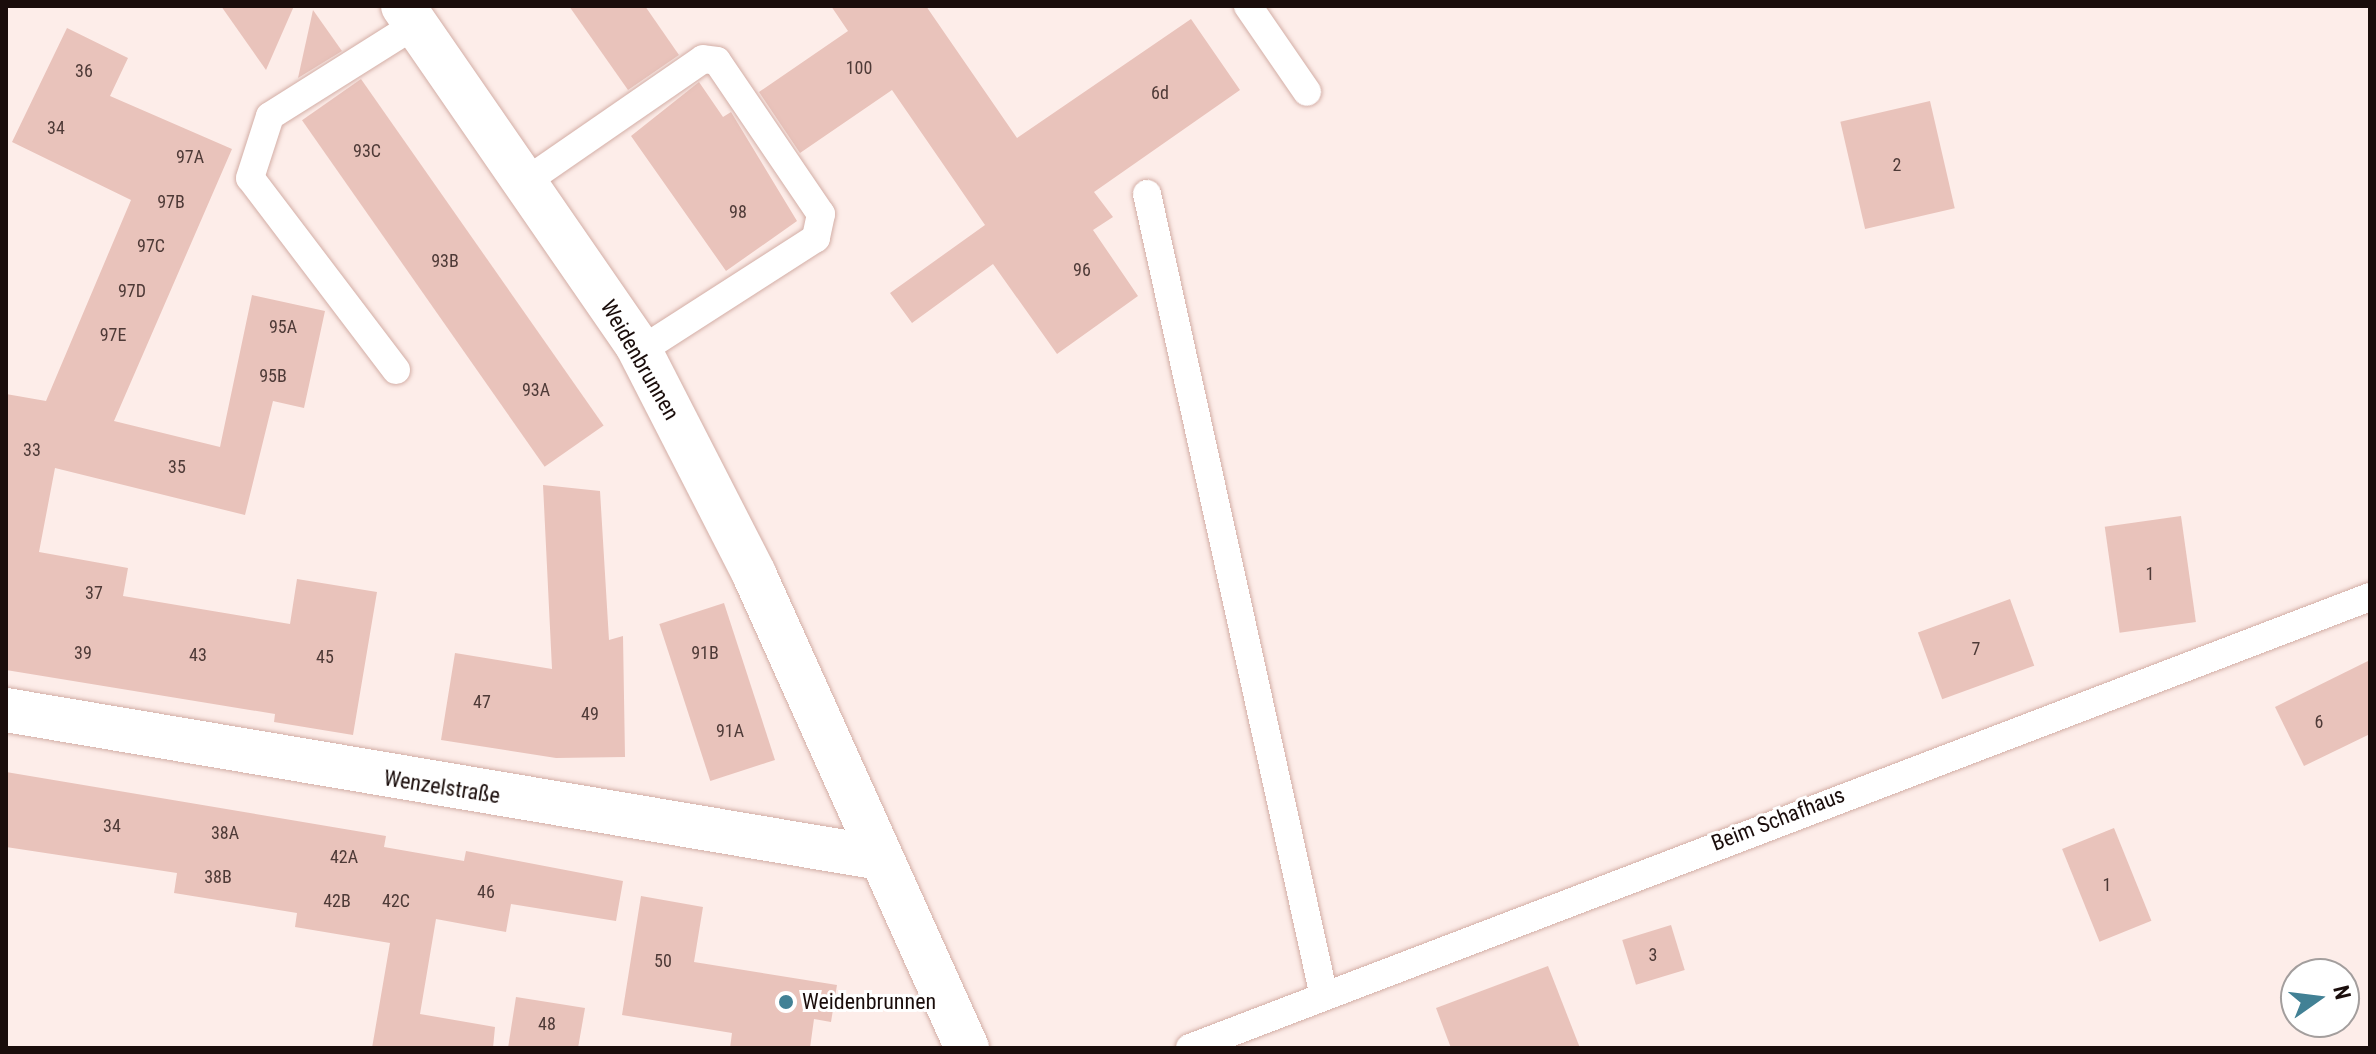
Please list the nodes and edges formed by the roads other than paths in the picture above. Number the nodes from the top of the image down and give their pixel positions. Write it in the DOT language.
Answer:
graph roads {
  1 [pos="1248,6"];
  2 [pos="410,15"];
  3 [pos="1307,92"];
  4 [pos="525,182"];
  5 [pos="1147,194"];
  6 [pos="640,351"];
  7 [pos="396,370"];
  8 [pos="2370,597"];
  9 [pos="6,710"];
  10 [pos="880,858"];
  11 [pos="1323,992"];
  12 [pos="967,1048"];
  13 [pos="1190,1048"];
  1 -- 3 [label="lane"];
  2 -- 4 [label="street, Weidenbrunnen"];
  2 -- 7 [label="lane"];
  4 -- 6 [label="street, Weidenbrunnen"];
  4 -- 6 [label="lane"];
  5 -- 11 [label="lane"];
  6 -- 10 [label="street, Weidenbrunnen"];
  8 -- 11 [label="lane, Beim Schafhaus"];
  9 -- 10 [label="street, Wenzelstraße"];
  10 -- 12 [label="street, Weidenbrunnen"];
  11 -- 13 [label="lane, Beim Schafhaus"];
}
